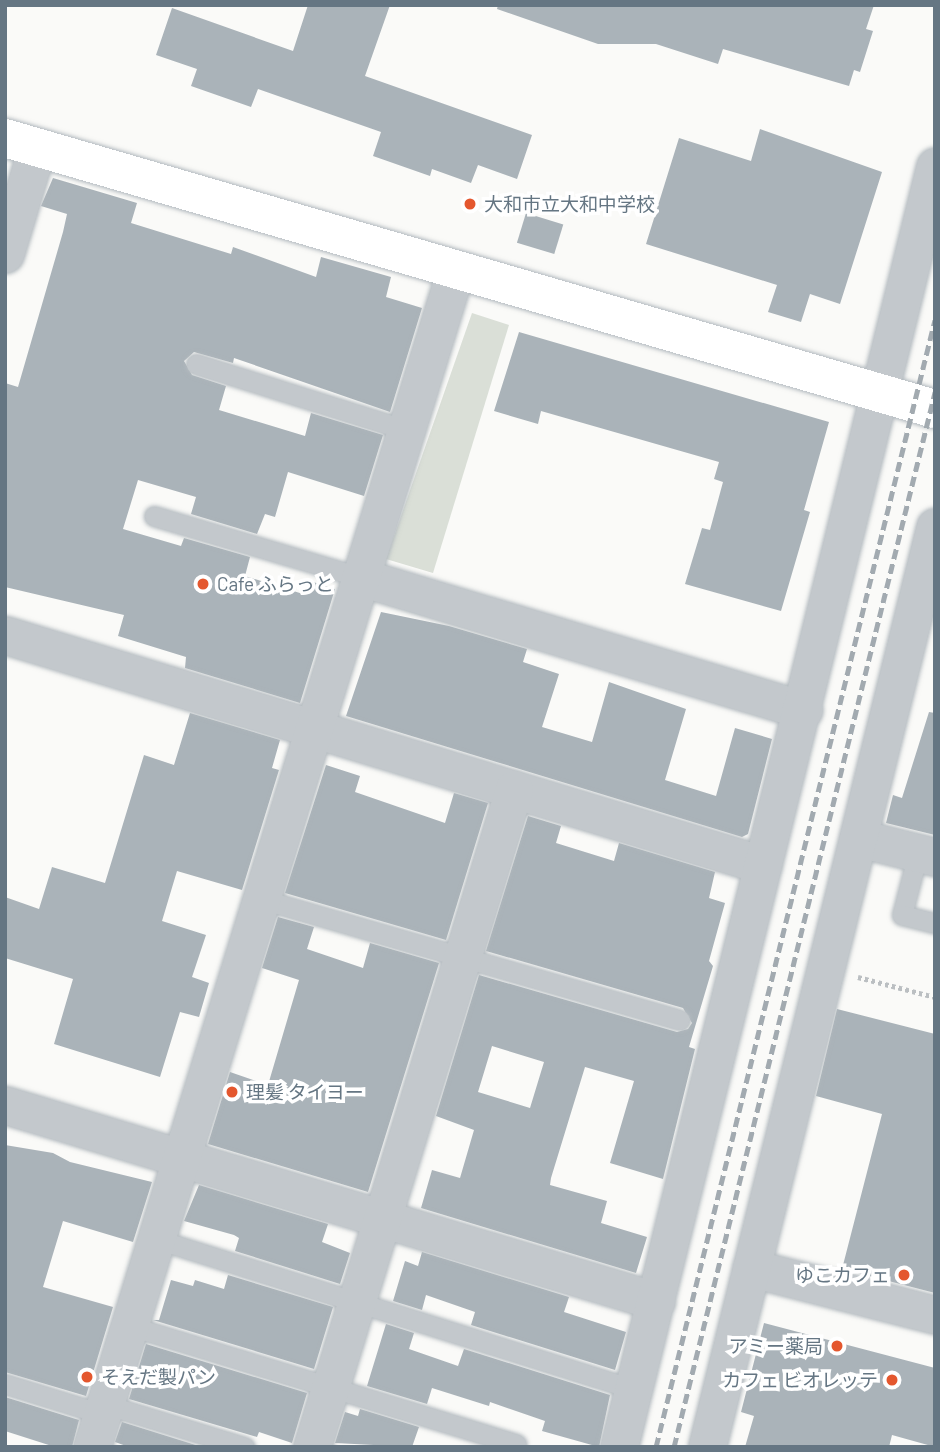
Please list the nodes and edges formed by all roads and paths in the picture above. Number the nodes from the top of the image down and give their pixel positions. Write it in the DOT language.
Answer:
graph roads {
  1 [pos="21,143"];
  2 [pos="935,166"];
  3 [pos="5,254"];
  4 [pos="455,272"];
  5 [pos="196,364"];
  6 [pos="879,394"];
  7 [pos="935,409"];
  8 [pos="406,430"];
  9 [pos="154,516"];
  10 [pos="935,527"];
  11 [pos="360,577"];
  12 [pos="5,635"];
  13 [pos="803,710"];
  14 [pos="314,728"];
  15 [pos="514,789"];
  16 [pos="858,838"];
  17 [pos="926,855"];
  18 [pos="763,865"];
  19 [pos="261,899"];
  20 [pos="935,923"];
  21 [pos="463,957"];
  22 [pos="825,969"];
  23 [pos="935,997"];
  24 [pos="680,1020"];
  25 [pos="5,1105"];
  26 [pos="181,1157"];
  27 [pos="383,1218"];
  28 [pos="156,1239"];
  29 [pos="751,1268"];
  30 [pos="656,1301"];
  31 [pos="356,1303"];
  32 [pos="935,1315"];
  33 [pos="130,1326"];
  34 [pos="5,1384"];
  35 [pos="331,1387"];
  36 [pos="633,1389"];
  37 [pos="99,1422"];
  38 [pos="516,1444"];
  39 [pos="245,1447"];
  40 [pos="312,1447"];
  41 [pos="619,1447"];
  42 [pos="707,1447"];
  1 -- 3 [label="street"];
  1 -- 4 [label="street"];
  2 -- 6 [label="street"];
  4 -- 6 [label="street"];
  4 -- 8 [label="street"];
  5 -- 8 [label="lane"];
  6 -- 7 [label="street"];
  6 -- 13 [label="street"];
  8 -- 11 [label="street"];
  9 -- 11 [label="lane"];
  10 -- 16 [label="street"];
  11 -- 13 [label="street"];
  11 -- 14 [label="street"];
  12 -- 14 [label="street"];
  13 -- 18 [label="street"];
  14 -- 15 [label="street"];
  14 -- 19 [label="street"];
  15 -- 18 [label="street"];
  15 -- 21 [label="street"];
  16 -- 17 [label="street"];
  16 -- 22 [label="street"];
  17 -- 20 [label="lane"];
  18 -- 30 [label="street"];
  19 -- 21 [label="lane"];
  19 -- 26 [label="street"];
  21 -- 24 [label="lane"];
  21 -- 27 [label="street"];
  22 -- 23 [label="path"];
  22 -- 29 [label="street"];
  25 -- 26 [label="street"];
  26 -- 27 [label="street"];
  26 -- 28 [label="street"];
  27 -- 30 [label="street"];
  27 -- 31 [label="street"];
  28 -- 31 [label="lane"];
  28 -- 33 [label="street"];
  29 -- 32 [label="street"];
  29 -- 42 [label="street"];
  30 -- 36 [label="street"];
  31 -- 35 [label="street"];
  31 -- 36 [label="lane"];
  33 -- 35 [label="lane"];
  33 -- 37 [label="street"];
  34 -- 37 [label="lane"];
  35 -- 38 [label="lane"];
  35 -- 40 [label="street"];
  36 -- 41 [label="street"];
  37 -- 39 [label="lane"];
}
